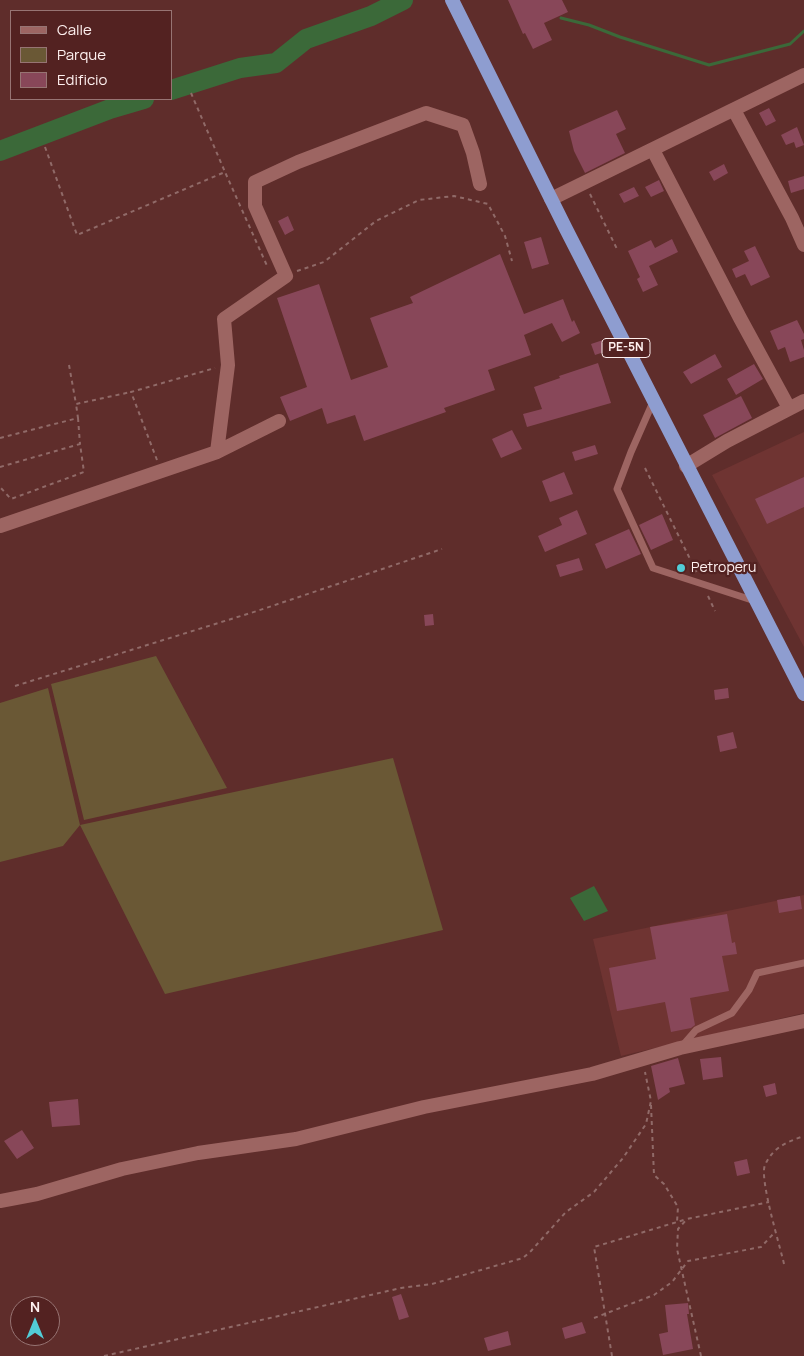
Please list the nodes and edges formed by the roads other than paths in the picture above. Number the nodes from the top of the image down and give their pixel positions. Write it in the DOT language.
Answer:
graph roads {
  1 [pos="452,0"];
  2 [pos="804,75"];
  3 [pos="734,110"];
  4 [pos="654,150"];
  5 [pos="480,184"];
  6 [pos="551,199"];
  7 [pos="804,245"];
  8 [pos="653,401"];
  9 [pos="804,401"];
  10 [pos="789,408"];
  11 [pos="279,421"];
  12 [pos="217,452"];
  13 [pos="686,466"];
  14 [pos="0,526"];
  15 [pos="757,601"];
  16 [pos="804,694"];
  17 [pos="804,963"];
  18 [pos="804,1021"];
  19 [pos="680,1048"];
  20 [pos="0,1201"];
  1 -- 6 [label="highway, PE-5N"];
  2 -- 3 [label="street"];
  3 -- 4 [label="street"];
  3 -- 7 [label="street"];
  4 -- 6 [label="street"];
  4 -- 10 [label="street"];
  5 -- 12 [label="street"];
  6 -- 8 [label="highway, PE-5N"];
  8 -- 13 [label="highway, PE-5N"];
  8 -- 15 [label="lane"];
  9 -- 10 [label="street"];
  10 -- 13 [label="street"];
  11 -- 12 [label="street"];
  12 -- 14 [label="street"];
  13 -- 15 [label="highway, PE-5N"];
  15 -- 16 [label="highway, PE-5N"];
  17 -- 19 [label="lane"];
  18 -- 19 [label="street"];
  19 -- 20 [label="street"];
}
